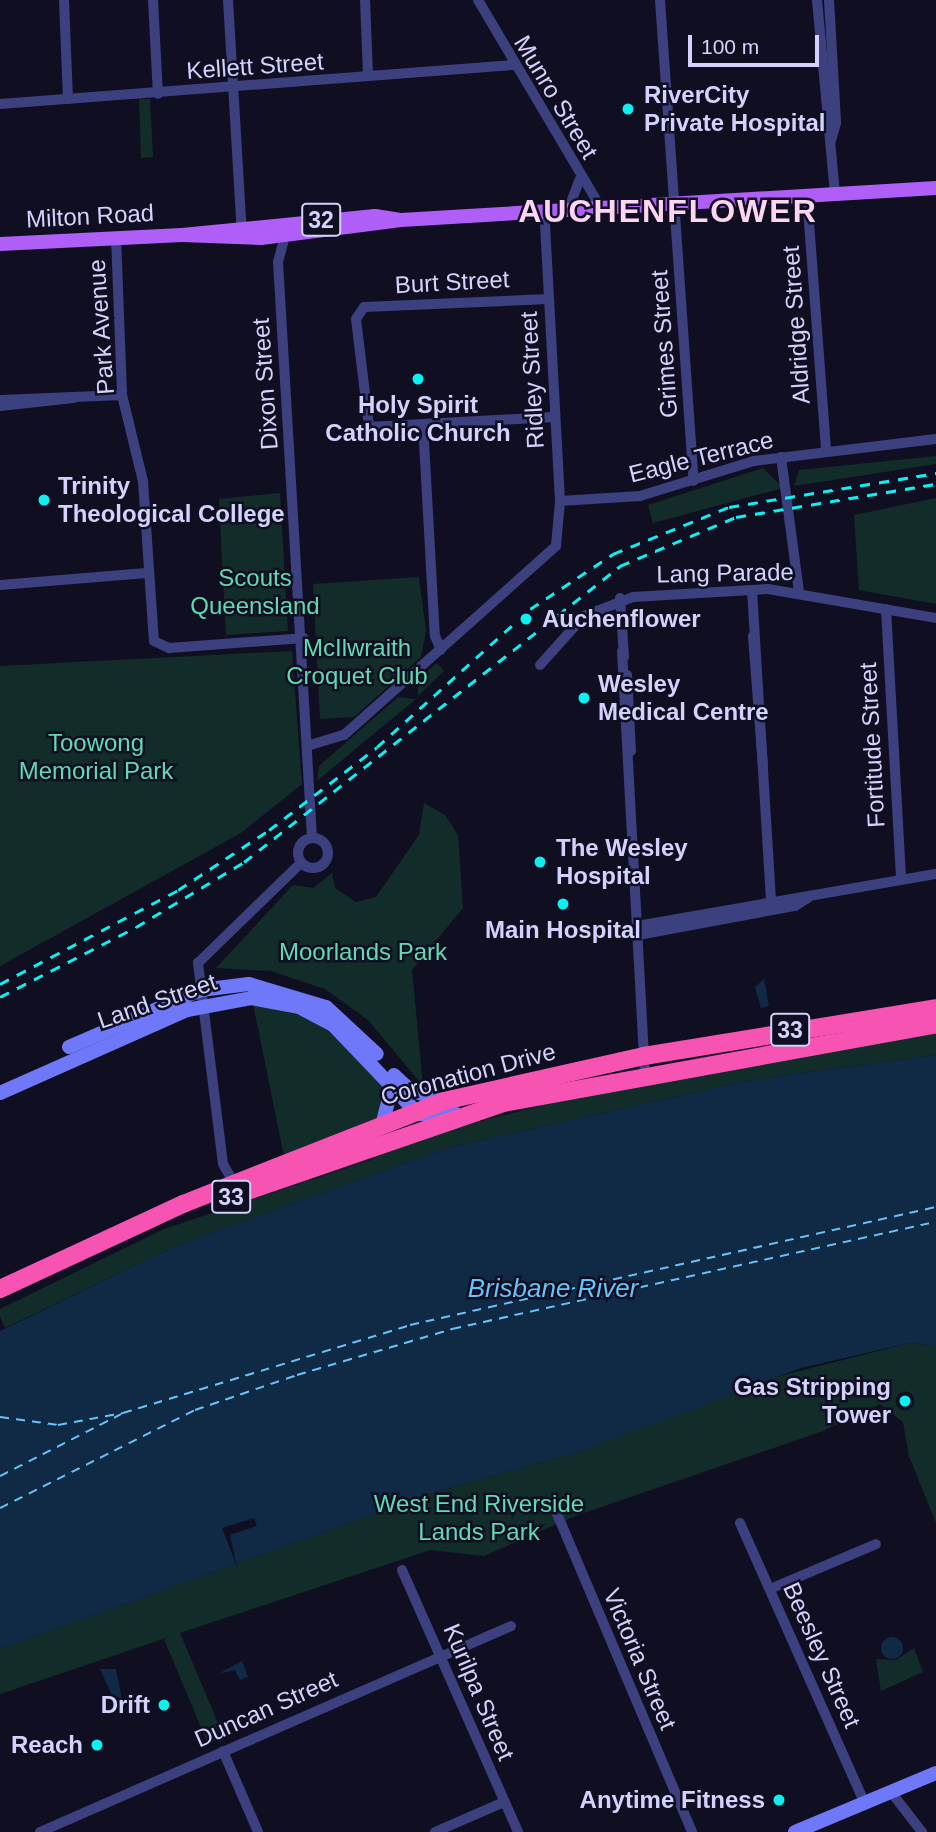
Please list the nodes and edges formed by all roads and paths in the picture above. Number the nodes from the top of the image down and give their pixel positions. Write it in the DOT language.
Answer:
graph roads {
  1 [pos="64,0"];
  2 [pos="153,0"];
  3 [pos="228,0"];
  4 [pos="365,0"];
  5 [pos="478,0"];
  6 [pos="660,0"];
  7 [pos="817,0"];
  8 [pos="828,0"];
  9 [pos="513,65"];
  10 [pos="368,74"];
  11 [pos="234,90"];
  12 [pos="158,94"];
  13 [pos="68,99"];
  14 [pos="0,104"];
  15 [pos="831,140"];
  16 [pos="580,178"];
  17 [pos="936,188"];
  18 [pos="835,194"];
  19 [pos="807,196"];
  20 [pos="674,204"];
  21 [pos="601,208"];
  22 [pos="544,210"];
  23 [pos="568,210"];
  24 [pos="401,220"];
  25 [pos="242,232"];
  26 [pos="285,236"];
  27 [pos="116,237"];
  28 [pos="261,238"];
  29 [pos="0,244"];
  30 [pos="278,262"];
  31 [pos="549,299"];
  32 [pos="122,395"];
  33 [pos="0,400"];
  34 [pos="29,401"];
  35 [pos="0,406"];
  36 [pos="555,417"];
  37 [pos="423,424"];
  38 [pos="936,439"];
  39 [pos="826,452"];
  40 [pos="781,457"];
  41 [pos="694,481"];
  42 [pos="560,501"];
  43 [pos="147,573"];
  44 [pos="0,584"];
  45 [pos="752,590"];
  46 [pos="799,592"];
  47 [pos="620,598"];
  48 [pos="886,608"];
  49 [pos="936,618"];
  50 [pos="304,638"];
  51 [pos="441,650"];
  52 [pos="540,665"];
  53 [pos="307,746"];
  54 [pos="312,838"];
  55 [pos="301,863"];
  56 [pos="936,874"];
  57 [pos="901,879"];
  58 [pos="808,898"];
  59 [pos="771,901"];
  60 [pos="637,931"];
  61 [pos="202,997"];
  62 [pos="936,1008"];
  63 [pos="936,1024"];
  64 [pos="645,1064"];
  65 [pos="0,1084"];
  66 [pos="392,1085"];
  67 [pos="0,1093"];
  68 [pos="444,1101"];
  69 [pos="414,1110"];
  70 [pos="463,1113"];
  71 [pos="383,1122"];
  72 [pos="234,1183"];
  73 [pos="1,1293"];
  74 [pos="552,1502"];
  75 [pos="740,1523"];
  76 [pos="876,1544"];
  77 [pos="402,1570"];
  78 [pos="770,1589"];
  79 [pos="511,1626"];
  80 [pos="440,1656"];
  81 [pos="223,1751"];
  82 [pos="936,1773"];
  83 [pos="891,1792"];
  84 [pos="504,1802"];
  85 [pos="864,1804"];
  86 [pos="40,1832"];
  87 [pos="258,1832"];
  88 [pos="435,1832"];
  89 [pos="517,1832"];
  90 [pos="692,1832"];
  91 [pos="795,1832"];
  92 [pos="922,1832"];
  1 -- 13 [label="street"];
  2 -- 12 [label="street"];
  3 -- 11 [label="street"];
  4 -- 10 [label="street"];
  5 -- 9 [label="street, Munro Street"];
  6 -- 20 [label="street, Grimes Street"];
  7 -- 15 [label="street"];
  8 -- 15 [label="street"];
  9 -- 10 [label="street, Kellett Street"];
  9 -- 16 [label="street, Munro Street"];
  10 -- 11 [label="street, Kellett Street"];
  11 -- 12 [label="street, Kellett Street"];
  11 -- 25 [label="street"];
  12 -- 13 [label="street, Kellett Street"];
  13 -- 14 [label="street, Kellett Street"];
  15 -- 18 [label="street"];
  16 -- 21 [label="street, Munro Street"];
  16 -- 23 [label="street, Munro Street"];
  17 -- 18 [label="main road, Milton Road / 32"];
  18 -- 19 [label="main road, Milton Road / 32"];
  19 -- 20 [label="main road, Milton Road / 32"];
  19 -- 39 [label="street, Aldridge Street"];
  20 -- 21 [label="main road, Milton Road / 32"];
  20 -- 41 [label="street, Grimes Street"];
  21 -- 23 [label="main road, Milton Road / 32"];
  22 -- 23 [label="main road, Milton Road / 32"];
  22 -- 24 [label="main road, Milton Road / 32"];
  22 -- 31 [label="street, Ridley Street"];
  24 -- 25 [label="main road, Milton Road / 32"];
  24 -- 26 [label="main road, Milton Road / 32"];
  25 -- 27 [label="main road, Milton Road / 32"];
  25 -- 28 [label="main road, Milton Road / 32"];
  26 -- 28 [label="main road, Milton Road / 32"];
  26 -- 30 [label="street, Dixon Street"];
  27 -- 29 [label="main road, Milton Road / 32"];
  27 -- 32 [label="street, Park Avenue"];
  28 -- 30 [label="street"];
  30 -- 50 [label="street, Dixon Street"];
  31 -- 36 [label="street, Ridley Street"];
  31 -- 37 [label="street, Burt Street"];
  32 -- 34 [label="street"];
  32 -- 43 [label="street, Park Avenue"];
  33 -- 34 [label="street"];
  34 -- 35 [label="street"];
  36 -- 37 [label="street"];
  36 -- 42 [label="street, Ridley Street"];
  37 -- 51 [label="street"];
  38 -- 39 [label="street, Eagle Terrace"];
  39 -- 40 [label="street, Eagle Terrace"];
  40 -- 41 [label="street, Eagle Terrace"];
  40 -- 46 [label="street"];
  41 -- 42 [label="street, Eagle Terrace"];
  42 -- 51 [label="street, Ridley Street"];
  43 -- 44 [label="street"];
  43 -- 50 [label="street, Park Avenue"];
  45 -- 46 [label="street, Lang Parade"];
  45 -- 47 [label="street, Lang Parade"];
  45 -- 59 [label="street"];
  46 -- 48 [label="street, Lang Parade"];
  47 -- 52 [label="street, Lang Parade"];
  47 -- 60 [label="street"];
  48 -- 49 [label="street, Lang Parade"];
  48 -- 57 [label="street, Fortitude Street"];
  50 -- 53 [label="street, Dixon Street"];
  51 -- 53 [label="street"];
  53 -- 54 [label="street, Dixon Street"];
  54 -- 55 [label="street"];
  54 -- 55 [label="street"];
  55 -- 61 [label="street"];
  56 -- 57 [label="street"];
  57 -- 58 [label="street"];
  58 -- 59 [label="street"];
  58 -- 60 [label="street"];
  59 -- 60 [label="street"];
  60 -- 64 [label="street"];
  61 -- 65 [label="main road, Land Street"];
  61 -- 66 [label="main road, Land Street"];
  61 -- 67 [label="main road, Land Street"];
  61 -- 68 [label="main road, Land Street"];
  61 -- 72 [label="street"];
  62 -- 64 [label="highway, Coronation Drive / 33"];
  63 -- 64 [label="highway, Coronation Drive / 33"];
  64 -- 68 [label="highway, Coronation Drive / 33"];
  64 -- 70 [label="highway, Coronation Drive / 33"];
  66 -- 69 [label="main road, Land Street"];
  66 -- 71 [label="main road"];
  68 -- 69 [label="highway, Coronation Drive / 33"];
  69 -- 70 [label="main road"];
  69 -- 71 [label="highway, Coronation Drive / 33"];
  70 -- 73 [label="highway, Coronation Drive / 33"];
  71 -- 72 [label="highway, Coronation Drive / 33"];
  72 -- 73 [label="highway, Coronation Drive / 33"];
  74 -- 90 [label="street, Victoria Street"];
  75 -- 78 [label="street, Beesley Street"];
  76 -- 78 [label="street"];
  77 -- 80 [label="street, Kurilpa Street"];
  78 -- 85 [label="street, Beesley Street"];
  79 -- 80 [label="street, Duncan Street"];
  80 -- 81 [label="street, Duncan Street"];
  80 -- 84 [label="street, Kurilpa Street"];
  81 -- 86 [label="street, Duncan Street"];
  81 -- 87 [label="street"];
  82 -- 83 [label="main road"];
  83 -- 85 [label="main road"];
  83 -- 92 [label="street"];
  84 -- 88 [label="street"];
  84 -- 89 [label="street, Kurilpa Street"];
  85 -- 91 [label="main road"];
}
